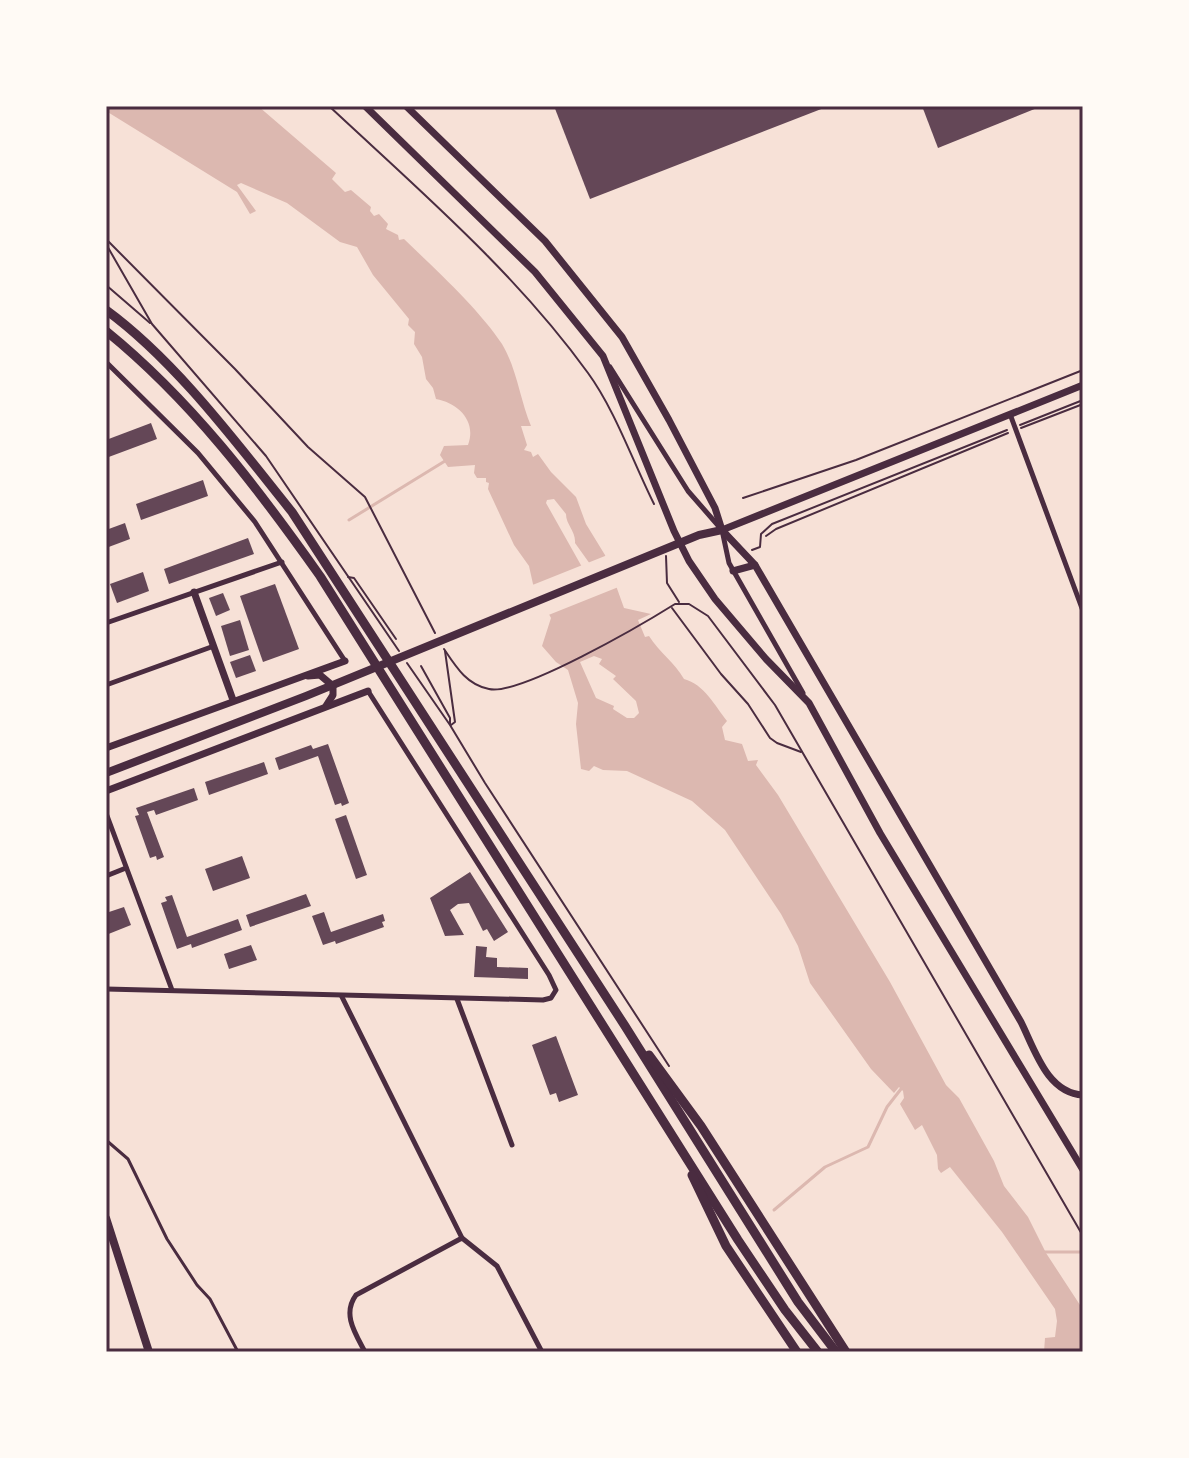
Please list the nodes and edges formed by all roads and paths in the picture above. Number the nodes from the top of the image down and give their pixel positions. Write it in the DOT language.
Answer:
graph roads {
  1 [pos="329,106"];
  2 [pos="365,106"];
  3 [pos="406,106"];
  4 [pos="106,239"];
  5 [pos="106,244"];
  6 [pos="106,285"];
  7 [pos="106,308"];
  8 [pos="152,324"];
  9 [pos="106,331"];
  10 [pos="603,356"];
  11 [pos="106,362"];
  12 [pos="1083,370"];
  13 [pos="1083,385"];
  14 [pos="1083,402"];
  15 [pos="1010,413"];
  16 [pos="1015,428"];
  17 [pos="743,498"];
  18 [pos="658,512"];
  19 [pos="722,530"];
  20 [pos="766,536"];
  21 [pos="744,552"];
  22 [pos="666,554"];
  23 [pos="282,562"];
  24 [pos="755,565"];
  25 [pos="733,571"];
  26 [pos="194,592"];
  27 [pos="680,603"];
  28 [pos="671,607"];
  29 [pos="1083,611"];
  30 [pos="106,623"];
  31 [pos="438,638"];
  32 [pos="396,639"];
  33 [pos="214,646"];
  34 [pos="345,661"];
  35 [pos="421,666"];
  36 [pos="299,677"];
  37 [pos="106,685"];
  38 [pos="368,691"];
  39 [pos="233,700"];
  40 [pos="809,703"];
  41 [pos="324,708"];
  42 [pos="450,725"];
  43 [pos="106,748"];
  44 [pos="802,753"];
  45 [pos="106,773"];
  46 [pos="106,791"];
  47 [pos="106,813"];
  48 [pos="126,868"];
  49 [pos="106,876"];
  50 [pos="106,989"];
  51 [pos="172,990"];
  52 [pos="342,997"];
  53 [pos="457,999"];
  54 [pos="625,1026"];
  55 [pos="669,1067"];
  56 [pos="1083,1095"];
  57 [pos="675,1139"];
  58 [pos="106,1140"];
  59 [pos="512,1145"];
  60 [pos="1083,1170"];
  61 [pos="106,1218"];
  62 [pos="1082,1235"];
  63 [pos="462,1238"];
  64 [pos="149,1352"];
  65 [pos="238,1352"];
  66 [pos="365,1352"];
  67 [pos="542,1352"];
  68 [pos="797,1352"];
  69 [pos="818,1352"];
  70 [pos="836,1352"];
  71 [pos="846,1352"];
  1 -- 18 [label="path"];
  2 -- 10 [label="street"];
  3 -- 19 [label="street"];
  4 -- 31 [label="path"];
  5 -- 8 [label="path"];
  6 -- 8 [label="path"];
  7 -- 54 [label="highway"];
  8 -- 32 [label="path"];
  9 -- 57 [label="highway"];
  10 -- 19 [label="street"];
  10 -- 40 [label="street"];
  11 -- 23 [label="street"];
  12 -- 17 [label="path"];
  13 -- 15 [label="street"];
  14 -- 16 [label="path"];
  15 -- 16 [label="street"];
  15 -- 19 [label="street"];
  16 -- 20 [label="path"];
  16 -- 21 [label="path"];
  16 -- 29 [label="street"];
  19 -- 21 [label="street"];
  19 -- 25 [label="street"];
  19 -- 45 [label="main road"];
  21 -- 24 [label="street"];
  22 -- 27 [label="path"];
  23 -- 26 [label="street"];
  23 -- 34 [label="street"];
  24 -- 25 [label="street"];
  24 -- 56 [label="street"];
  25 -- 40 [label="street"];
  26 -- 30 [label="street"];
  26 -- 33 [label="street"];
  27 -- 28 [label="path"];
  27 -- 44 [label="path"];
  28 -- 42 [label="path"];
  28 -- 44 [label="path"];
  33 -- 37 [label="street"];
  33 -- 39 [label="street"];
  34 -- 36 [label="street"];
  35 -- 42 [label="path"];
  36 -- 39 [label="street"];
  36 -- 41 [label="street"];
  38 -- 41 [label="street"];
  38 -- 53 [label="street"];
  39 -- 43 [label="street"];
  40 -- 60 [label="street"];
  41 -- 46 [label="street"];
  42 -- 55 [label="path"];
  44 -- 62 [label="path"];
  47 -- 48 [label="street"];
  48 -- 49 [label="street"];
  48 -- 51 [label="street"];
  50 -- 51 [label="street"];
  51 -- 52 [label="street"];
  52 -- 53 [label="street"];
  52 -- 63 [label="street"];
  53 -- 59 [label="street"];
  54 -- 70 [label="highway"];
  54 -- 71 [label="highway"];
  57 -- 68 [label="highway"];
  57 -- 69 [label="highway"];
  58 -- 65 [label="lane"];
  61 -- 64 [label="main road"];
  63 -- 66 [label="street"];
  63 -- 67 [label="street"];
}
